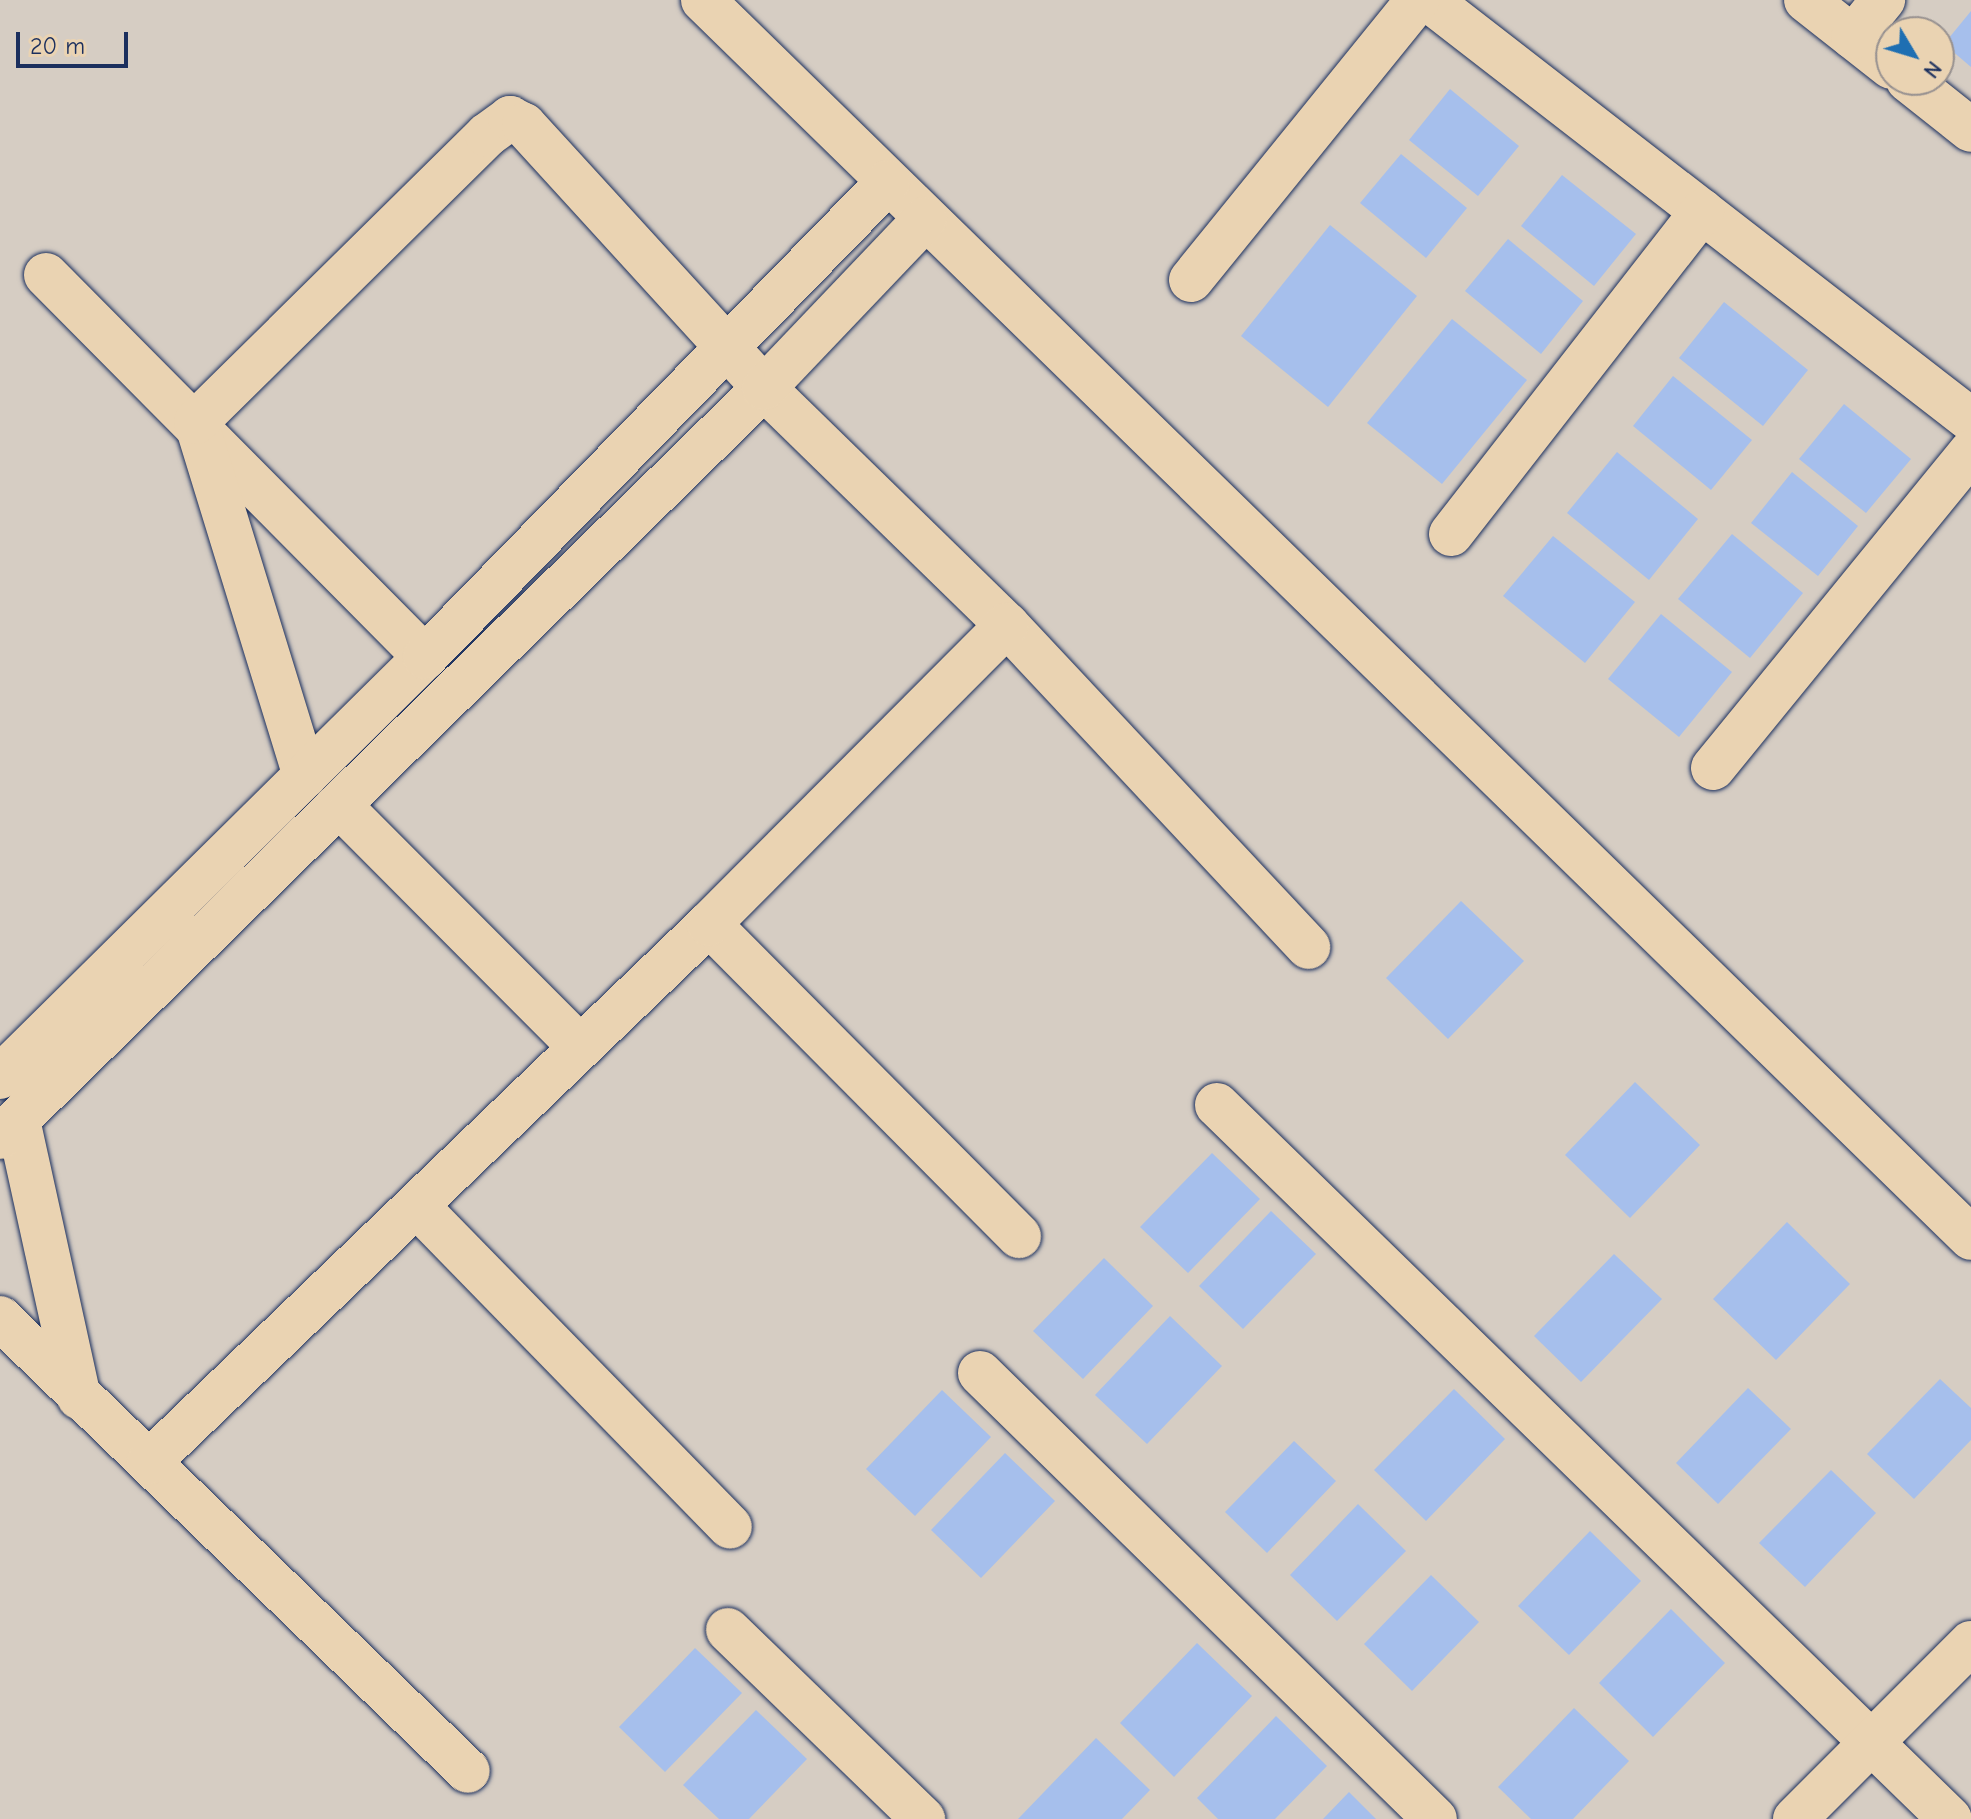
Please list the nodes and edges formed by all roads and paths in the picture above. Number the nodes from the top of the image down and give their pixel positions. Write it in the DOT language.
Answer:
graph roads {
  1 [pos="703,0"];
  2 [pos="1418,0"];
  3 [pos="1429,0"];
  4 [pos="1806,0"];
  5 [pos="1883,0"];
  6 [pos="1853,37"];
  7 [pos="1875,54"];
  8 [pos="1928,96"];
  9 [pos="1971,130"];
  10 [pos="888,182"];
  11 [pos="1702,211"];
  12 [pos="925,219"];
  13 [pos="46,275"];
  14 [pos="1191,280"];
  15 [pos="725,347"];
  16 [pos="764,388"];
  17 [pos="1971,420"];
  18 [pos="196,422"];
  19 [pos="1971,452"];
  20 [pos="1451,534"];
  21 [pos="1007,625"];
  22 [pos="425,657"];
  23 [pos="1713,768"];
  24 [pos="305,776"];
  25 [pos="339,805"];
  26 [pos="709,924"];
  27 [pos="1308,947"];
  28 [pos="578,1045"];
  29 [pos="0,1077"];
  30 [pos="1217,1105"];
  31 [pos="9,1128"];
  32 [pos="417,1206"];
  33 [pos="1019,1236"];
  34 [pos="1971,1238"];
  35 [pos="0,1318"];
  36 [pos="980,1373"];
  37 [pos="79,1397"];
  38 [pos="149,1462"];
  39 [pos="730,1527"];
  40 [pos="728,1630"];
  41 [pos="1971,1643"];
  42 [pos="1870,1744"];
  43 [pos="468,1771"];
  44 [pos="923,1819"];
  45 [pos="1435,1819"];
  46 [pos="1795,1819"];
  47 [pos="1950,1819"];
  1 -- 10 [label="street"];
  2 -- 14 [label="street"];
  3 -- 11 [label="street"];
  4 -- 6 [label="street"];
  5 -- 6 [label="street"];
  6 -- 7 [label="street"];
  8 -- 9 [label="street"];
  10 -- 12 [label="street"];
  10 -- 15 [label="street"];
  11 -- 17 [label="street"];
  11 -- 20 [label="street"];
  12 -- 16 [label="street"];
  12 -- 34 [label="street"];
  13 -- 18 [label="street"];
  15 -- 16 [label="street"];
  15 -- 18 [label="street"];
  15 -- 22 [label="street"];
  16 -- 21 [label="street"];
  16 -- 25 [label="street"];
  18 -- 22 [label="street"];
  18 -- 24 [label="street"];
  19 -- 23 [label="street"];
  21 -- 26 [label="street"];
  21 -- 27 [label="street"];
  22 -- 24 [label="street"];
  24 -- 29 [label="street"];
  25 -- 28 [label="street"];
  25 -- 31 [label="street"];
  26 -- 28 [label="street"];
  26 -- 33 [label="street"];
  28 -- 32 [label="street"];
  30 -- 42 [label="street"];
  31 -- 37 [label="street"];
  32 -- 38 [label="street"];
  32 -- 39 [label="street"];
  35 -- 37 [label="street"];
  36 -- 45 [label="street"];
  37 -- 38 [label="street"];
  38 -- 43 [label="street"];
  40 -- 44 [label="street"];
  41 -- 42 [label="street"];
  42 -- 46 [label="street"];
  42 -- 47 [label="street"];
}
